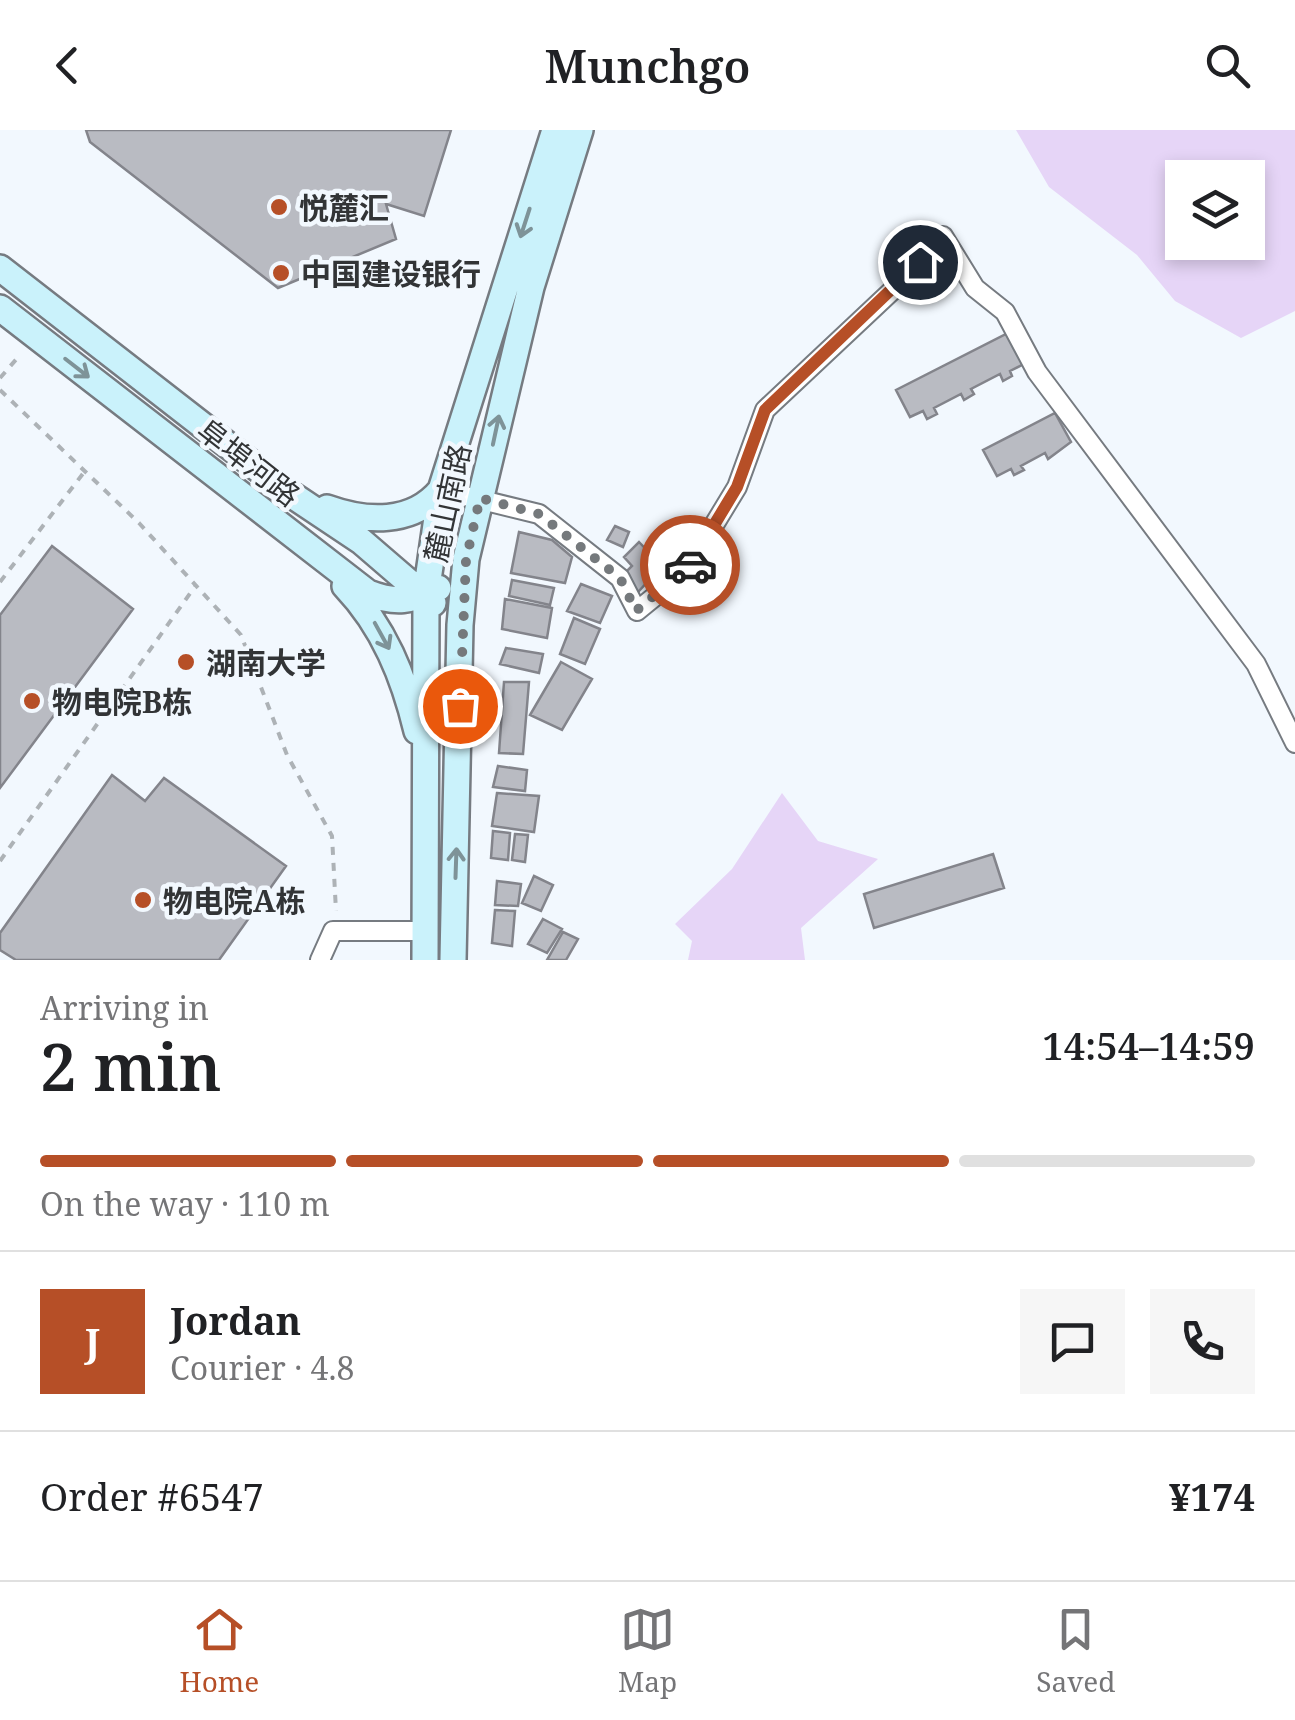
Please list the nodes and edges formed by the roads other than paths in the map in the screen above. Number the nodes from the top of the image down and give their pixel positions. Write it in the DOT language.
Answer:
graph roads {
  1 [pos="554,130"];
  2 [pos="580,130"];
  3 [pos="0,268"];
  4 [pos="0,308"];
  5 [pos="442,490"];
  6 [pos="292,495"];
  7 [pos="480,498"];
  8 [pos="321,560"];
  9 [pos="466,560"];
  10 [pos="426,594"];
  11 [pos="460,661"];
  12 [pos="1295,743"];
  13 [pos="428,804"];
  14 [pos="425,931"];
  15 [pos="320,960"];
  16 [pos="425,960"];
  17 [pos="452,960"];
  1 -- 5 [label="main road, 麓山南路, one-way"];
  7 -- 2 [label="main road, 麓山南路, one-way"];
  3 -- 6 [label="main road"];
  4 -- 8 [label="main road, 阜埠河路, one-way"];
  5 -- 6 [label="main road"];
  5 -- 7 [label="street"];
  5 -- 10 [label="main road, 麓山南路"];
  6 -- 10 [label="main road"];
  7 -- 9 [label="main road, 麓山南路"];
  7 -- 12 [label="street"];
  8 -- 10 [label="main road, 阜埠河路"];
  8 -- 13 [label="main road, one-way"];
  9 -- 10 [label="main road"];
  9 -- 11 [label="main road, 麓山南路"];
  10 -- 11 [label="main road"];
  10 -- 13 [label="main road, 麓山南路"];
  17 -- 11 [label="main road, 麓山南路, one-way"];
  13 -- 14 [label="main road"];
  14 -- 15 [label="street"];
  14 -- 16 [label="main road"];
}
